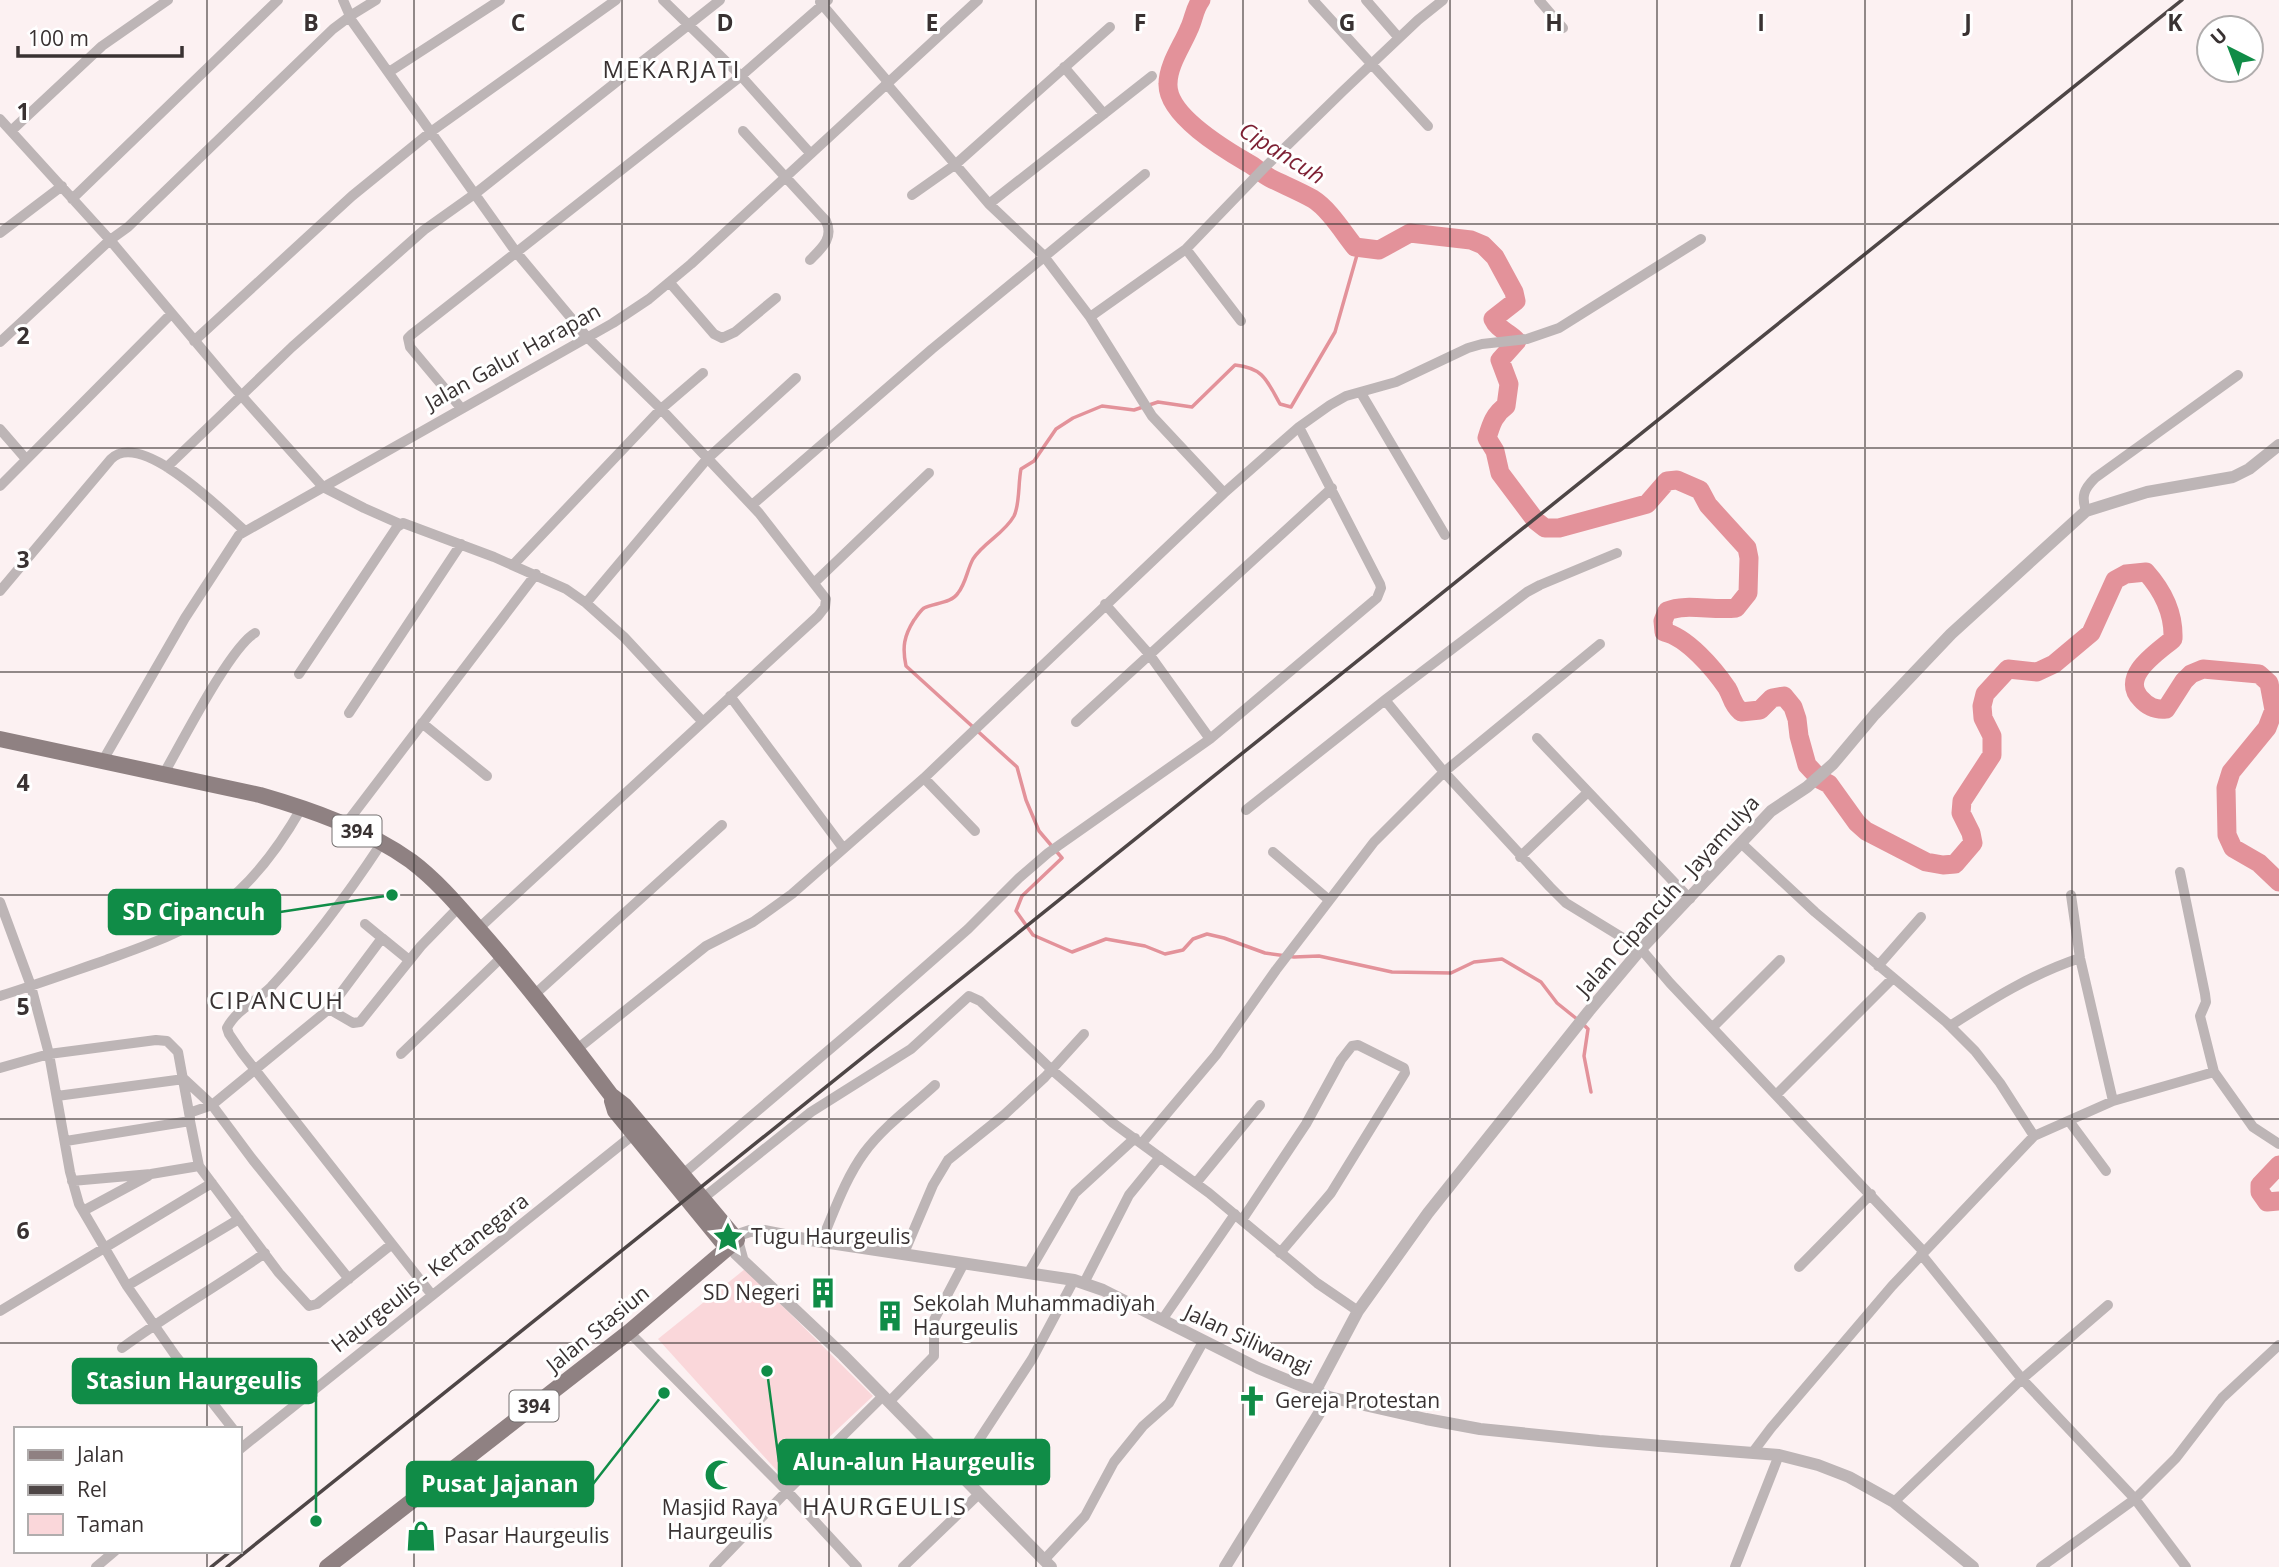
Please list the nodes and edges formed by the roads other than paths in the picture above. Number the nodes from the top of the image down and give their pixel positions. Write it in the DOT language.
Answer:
graph roads {
  1 [pos="168,0"];
  2 [pos="278,0"];
  3 [pos="343,0"];
  4 [pos="376,0"];
  5 [pos="500,0"];
  6 [pos="616,0"];
  7 [pos="663,0"];
  8 [pos="720,0"];
  9 [pos="978,0"];
  10 [pos="1313,0"];
  11 [pos="1366,0"];
  12 [pos="1443,0"];
  13 [pos="1539,0"];
  14 [pos="823,2"];
  15 [pos="350,17"];
  16 [pos="688,25"];
  17 [pos="1110,27"];
  18 [pos="1563,27"];
  19 [pos="1399,38"];
  20 [pos="1372,64"];
  21 [pos="1064,66"];
  22 [pos="389,72"];
  23 [pos="741,76"];
  24 [pos="1152,76"];
  25 [pos="887,82"];
  26 [pos="1104,114"];
  27 [pos="0,119"];
  28 [pos="1428,125"];
  29 [pos="11,131"];
  30 [pos="432,131"];
  31 [pos="743,131"];
  32 [pos="810,153"];
  33 [pos="956,164"];
  34 [pos="1144,174"];
  35 [pos="786,176"];
  36 [pos="62,186"];
  37 [pos="476,193"];
  38 [pos="912,195"];
  39 [pos="72,199"];
  40 [pos="989,204"];
  41 [pos="0,233"];
  42 [pos="1701,239"];
  43 [pos="110,240"];
  44 [pos="1186,248"];
  45 [pos="516,252"];
  46 [pos="1043,255"];
  47 [pos="810,260"];
  48 [pos="670,283"];
  49 [pos="776,298"];
  50 [pos="172,314"];
  51 [pos="1090,317"];
  52 [pos="1241,321"];
  53 [pos="587,337"];
  54 [pos="194,341"];
  55 [pos="0,342"];
  56 [pos="703,373"];
  57 [pos="2238,375"];
  58 [pos="796,378"];
  59 [pos="1361,393"];
  60 [pos="241,396"];
  61 [pos="461,408"];
  62 [pos="661,409"];
  63 [pos="1299,427"];
  64 [pos="0,429"];
  65 [pos="2279,445"];
  66 [pos="26,459"];
  67 [pos="707,459"];
  68 [pos="167,467"];
  69 [pos="929,473"];
  70 [pos="0,486"];
  71 [pos="323,487"];
  72 [pos="1332,488"];
  73 [pos="1224,493"];
  74 [pos="752,505"];
  75 [pos="2087,511"];
  76 [pos="400,524"];
  77 [pos="245,531"];
  78 [pos="1445,535"];
  79 [pos="461,544"];
  80 [pos="1617,552"];
  81 [pos="513,565"];
  82 [pos="536,574"];
  83 [pos="814,583"];
  84 [pos="0,591"];
  85 [pos="586,604"];
  86 [pos="1105,604"];
  87 [pos="255,633"];
  88 [pos="1600,644"];
  89 [pos="1149,654"];
  90 [pos="299,674"];
  91 [pos="730,696"];
  92 [pos="1385,699"];
  93 [pos="349,713"];
  94 [pos="702,721"];
  95 [pos="1076,722"];
  96 [pos="422,723"];
  97 [pos="1537,738"];
  98 [pos="0,739"];
  99 [pos="1210,739"];
  100 [pos="102,762"];
  101 [pos="1444,772"];
  102 [pos="163,775"];
  103 [pos="487,776"];
  104 [pos="925,778"];
  105 [pos="1587,793"];
  106 [pos="302,807"];
  107 [pos="1246,810"];
  108 [pos="345,825"];
  109 [pos="722,825"];
  110 [pos="975,831"];
  111 [pos="1741,843"];
  112 [pos="381,844"];
  113 [pos="843,848"];
  114 [pos="1273,852"];
  115 [pos="1520,857"];
  116 [pos="2180,872"];
  117 [pos="2071,895"];
  118 [pos="1690,899"];
  119 [pos="1329,900"];
  120 [pos="0,902"];
  121 [pos="459,907"];
  122 [pos="1921,917"];
  123 [pos="365,924"];
  124 [pos="478,929"];
  125 [pos="382,938"];
  126 [pos="1641,949"];
  127 [pos="503,956"];
  128 [pos="2080,958"];
  129 [pos="409,960"];
  130 [pos="1780,960"];
  131 [pos="1878,966"];
  132 [pos="1893,978"];
  133 [pos="31,986"];
  134 [pos="534,995"];
  135 [pos="0,996"];
  136 [pos="329,1009"];
  137 [pos="1950,1026"];
  138 [pos="1713,1027"];
  139 [pos="1084,1034"];
  140 [pos="576,1050"];
  141 [pos="49,1054"];
  142 [pos="401,1054"];
  143 [pos="0,1068"];
  144 [pos="256,1069"];
  145 [pos="1052,1070"];
  146 [pos="2214,1072"];
  147 [pos="184,1079"];
  148 [pos="935,1085"];
  149 [pos="1776,1095"];
  150 [pos="57,1096"];
  151 [pos="2113,1101"];
  152 [pos="212,1105"];
  153 [pos="1259,1105"];
  154 [pos="190,1117"];
  155 [pos="2069,1121"];
  156 [pos="638,1130"];
  157 [pos="2034,1136"];
  158 [pos="1138,1141"];
  159 [pos="66,1142"];
  160 [pos="2277,1143"];
  161 [pos="1160,1157"];
  162 [pos="199,1166"];
  163 [pos="2106,1171"];
  164 [pos="151,1174"];
  165 [pos="683,1174"];
  166 [pos="72,1181"];
  167 [pos="1196,1183"];
  168 [pos="212,1184"];
  169 [pos="1871,1194"];
  170 [pos="702,1199"];
  171 [pos="83,1212"];
  172 [pos="1238,1217"];
  173 [pos="239,1219"];
  174 [pos="821,1242"];
  175 [pos="392,1244"];
  176 [pos="732,1244"];
  177 [pos="104,1249"];
  178 [pos="265,1253"];
  179 [pos="904,1253"];
  180 [pos="1280,1253"];
  181 [pos="1923,1253"];
  182 [pos="964,1264"];
  183 [pos="1799,1267"];
  184 [pos="1029,1272"];
  185 [pos="349,1279"];
  186 [pos="1079,1282"];
  187 [pos="127,1286"];
  188 [pos="432,1295"];
  189 [pos="2108,1305"];
  190 [pos="0,1311"];
  191 [pos="1358,1311"];
  192 [pos="1162,1320"];
  193 [pos="153,1325"];
  194 [pos="629,1332"];
  195 [pos="1203,1342"];
  196 [pos="2279,1345"];
  197 [pos="122,1348"];
  198 [pos="2022,1379"];
  199 [pos="1315,1392"];
  200 [pos="1329,1397"];
  201 [pos="886,1399"];
  202 [pos="231,1427"];
  203 [pos="242,1443"];
  204 [pos="1753,1452"];
  205 [pos="1779,1455"];
  206 [pos="958,1472"];
  207 [pos="787,1491"];
  208 [pos="979,1494"];
  209 [pos="2135,1499"];
  210 [pos="1894,1502"];
  211 [pos="113,1553"];
  212 [pos="1046,1564"];
  213 [pos="96,1567"];
  214 [pos="327,1567"];
  215 [pos="714,1567"];
  216 [pos="856,1567"];
  217 [pos="903,1567"];
  218 [pos="1225,1567"];
  219 [pos="1735,1567"];
  220 [pos="1973,1567"];
  221 [pos="2041,1567"];
  222 [pos="2186,1567"];
  1 -- 29 [label="street"];
  2 -- 39 [label="street"];
  3 -- 15 [label="street"];
  4 -- 15 [label="street"];
  5 -- 22 [label="street"];
  6 -- 30 [label="street"];
  7 -- 16 [label="street"];
  8 -- 16 [label="street"];
  9 -- 25 [label="street, Jalan Galur Harapan"];
  10 -- 20 [label="street"];
  11 -- 19 [label="street"];
  12 -- 19 [label="street"];
  13 -- 18 [label="street"];
  14 -- 23 [label="street"];
  14 -- 25 [label="street"];
  15 -- 22 [label="street"];
  15 -- 43 [label="street"];
  16 -- 23 [label="street"];
  16 -- 37 [label="street"];
  17 -- 21 [label="street"];
  19 -- 20 [label="street"];
  20 -- 28 [label="street"];
  20 -- 44 [label="street"];
  21 -- 26 [label="street"];
  21 -- 33 [label="street"];
  22 -- 30 [label="street"];
  23 -- 32 [label="street"];
  23 -- 45 [label="street"];
  24 -- 26 [label="street"];
  25 -- 32 [label="street, Jalan Galur Harapan"];
  25 -- 33 [label="street"];
  26 -- 40 [label="street"];
  27 -- 29 [label="street"];
  29 -- 36 [label="street"];
  30 -- 37 [label="street"];
  30 -- 54 [label="street"];
  31 -- 35 [label="street"];
  32 -- 35 [label="street, Jalan Galur Harapan"];
  33 -- 38 [label="street"];
  33 -- 40 [label="street"];
  34 -- 46 [label="street"];
  35 -- 47 [label="street"];
  35 -- 48 [label="street, Jalan Galur Harapan"];
  36 -- 39 [label="street"];
  36 -- 41 [label="street"];
  37 -- 45 [label="street"];
  37 -- 60 [label="street"];
  39 -- 43 [label="street"];
  40 -- 46 [label="street"];
  42 -- 59 [label="street"];
  43 -- 50 [label="street"];
  43 -- 55 [label="street"];
  44 -- 51 [label="street"];
  44 -- 52 [label="street"];
  45 -- 53 [label="street"];
  45 -- 61 [label="street"];
  46 -- 51 [label="street"];
  46 -- 74 [label="street"];
  48 -- 49 [label="street"];
  48 -- 53 [label="street, Jalan Galur Harapan"];
  50 -- 54 [label="street"];
  50 -- 66 [label="street"];
  51 -- 73 [label="street"];
  53 -- 61 [label="street, Jalan Galur Harapan"];
  53 -- 62 [label="street"];
  54 -- 60 [label="street"];
  56 -- 62 [label="street"];
  57 -- 75 [label="street"];
  58 -- 67 [label="street"];
  59 -- 63 [label="street"];
  59 -- 78 [label="street"];
  60 -- 68 [label="street"];
  60 -- 71 [label="street"];
  61 -- 71 [label="street, Jalan Galur Harapan"];
  62 -- 67 [label="street"];
  62 -- 81 [label="street"];
  63 -- 72 [label="street"];
  63 -- 73 [label="street"];
  64 -- 66 [label="street"];
  65 -- 75 [label="street, Jalan Cipancuh - Jayamulya"];
  66 -- 70 [label="street"];
  67 -- 74 [label="street"];
  67 -- 85 [label="street"];
  68 -- 77 [label="street"];
  68 -- 84 [label="street"];
  69 -- 83 [label="street"];
  71 -- 76 [label="street"];
  71 -- 77 [label="street, Jalan Galur Harapan"];
  72 -- 89 [label="street"];
  72 -- 99 [label="street"];
  73 -- 86 [label="street"];
  74 -- 83 [label="street"];
  75 -- 111 [label="street, Jalan Cipancuh - Jayamulya"];
  76 -- 79 [label="street"];
  76 -- 90 [label="street"];
  77 -- 100 [label="street, Jalan Galur Harapan"];
  79 -- 81 [label="street"];
  79 -- 93 [label="street"];
  80 -- 92 [label="street"];
  81 -- 82 [label="street"];
  82 -- 85 [label="street"];
  82 -- 96 [label="street"];
  83 -- 91 [label="street"];
  85 -- 94 [label="street"];
  86 -- 89 [label="street"];
  86 -- 104 [label="street"];
  87 -- 102 [label="street"];
  88 -- 101 [label="street"];
  89 -- 95 [label="street"];
  89 -- 99 [label="street"];
  91 -- 94 [label="street"];
  91 -- 113 [label="street"];
  92 -- 101 [label="street"];
  92 -- 107 [label="street"];
  94 -- 124 [label="street"];
  96 -- 103 [label="street"];
  96 -- 108 [label="street"];
  97 -- 105 [label="street"];
  98 -- 100 [label="main road, 394"];
  99 -- 165 [label="street"];
  100 -- 102 [label="main road, 394"];
  101 -- 115 [label="street"];
  101 -- 119 [label="street"];
  102 -- 106 [label="main road, 394"];
  104 -- 110 [label="street"];
  104 -- 113 [label="street"];
  105 -- 115 [label="street"];
  105 -- 118 [label="street"];
  106 -- 108 [label="main road, 394"];
  106 -- 133 [label="street"];
  108 -- 112 [label="main road, 394"];
  109 -- 134 [label="street"];
  111 -- 118 [label="street, Jalan Cipancuh - Jayamulya"];
  111 -- 131 [label="street"];
  112 -- 121 [label="main road, 394"];
  112 -- 144 [label="street"];
  113 -- 140 [label="street"];
  114 -- 119 [label="street"];
  115 -- 126 [label="street"];
  116 -- 146 [label="street"];
  117 -- 128 [label="street"];
  118 -- 126 [label="street, Jalan Cipancuh - Jayamulya"];
  119 -- 158 [label="street"];
  120 -- 133 [label="street"];
  121 -- 124 [label="main road, 394"];
  121 -- 129 [label="street"];
  122 -- 131 [label="street"];
  123 -- 125 [label="street"];
  124 -- 127 [label="main road, 394"];
  125 -- 129 [label="street"];
  125 -- 136 [label="street"];
  126 -- 138 [label="street"];
  126 -- 191 [label="street, Jalan Cipancuh - Jayamulya"];
  127 -- 134 [label="main road, 394"];
  127 -- 142 [label="street"];
  128 -- 137 [label="street"];
  128 -- 151 [label="street"];
  129 -- 136 [label="street"];
  130 -- 138 [label="street"];
  131 -- 132 [label="street"];
  132 -- 137 [label="street"];
  132 -- 149 [label="street"];
  133 -- 135 [label="street"];
  133 -- 141 [label="street"];
  134 -- 140 [label="main road, 394"];
  136 -- 144 [label="street"];
  137 -- 157 [label="street"];
  138 -- 149 [label="street"];
  139 -- 145 [label="street"];
  140 -- 156 [label="main road, 394"];
  141 -- 143 [label="street"];
  141 -- 147 [label="street"];
  141 -- 150 [label="street"];
  144 -- 152 [label="street"];
  144 -- 175 [label="street"];
  145 -- 158 [label="street"];
  145 -- 170 [label="street"];
  145 -- 179 [label="street"];
  146 -- 151 [label="street"];
  146 -- 160 [label="street"];
  147 -- 150 [label="street"];
  147 -- 152 [label="street"];
  147 -- 154 [label="street"];
  148 -- 174 [label="street"];
  149 -- 169 [label="street"];
  150 -- 159 [label="street"];
  151 -- 155 [label="street"];
  152 -- 154 [label="street"];
  152 -- 185 [label="street"];
  153 -- 167 [label="street"];
  154 -- 159 [label="street"];
  154 -- 162 [label="street"];
  155 -- 157 [label="street"];
  155 -- 163 [label="street"];
  156 -- 165 [label="main road, 394"];
  156 -- 176 [label="main road, 394"];
  156 -- 188 [label="street, Haurgeulis - Kertanegara"];
  157 -- 181 [label="street"];
  158 -- 161 [label="street"];
  158 -- 184 [label="street"];
  159 -- 166 [label="street"];
  161 -- 167 [label="street"];
  161 -- 186 [label="street"];
  162 -- 164 [label="street"];
  162 -- 168 [label="street"];
  164 -- 166 [label="street"];
  164 -- 171 [label="street"];
  165 -- 170 [label="main road, 394"];
  166 -- 171 [label="street"];
  167 -- 172 [label="street"];
  168 -- 173 [label="street"];
  168 -- 177 [label="street"];
  169 -- 181 [label="street"];
  169 -- 183 [label="street"];
  170 -- 176 [label="main road, 394"];
  171 -- 177 [label="street"];
  172 -- 180 [label="street"];
  172 -- 180 [label="street"];
  172 -- 192 [label="street"];
  173 -- 178 [label="street"];
  173 -- 187 [label="street"];
  174 -- 176 [label="street, Jalan Siliwangi"];
  174 -- 179 [label="street, Jalan Siliwangi"];
  175 -- 185 [label="street"];
  175 -- 188 [label="street"];
  176 -- 194 [label="main road, Jalan Stasiun / 394"];
  176 -- 201 [label="street"];
  177 -- 187 [label="street"];
  177 -- 190 [label="street"];
  178 -- 185 [label="street"];
  178 -- 193 [label="street"];
  179 -- 182 [label="street, Jalan Siliwangi"];
  180 -- 191 [label="street"];
  181 -- 198 [label="street"];
  181 -- 204 [label="street"];
  182 -- 184 [label="street, Jalan Siliwangi"];
  182 -- 201 [label="street"];
  184 -- 186 [label="street, Jalan Siliwangi"];
  186 -- 192 [label="street, Jalan Siliwangi"];
  186 -- 206 [label="street"];
  187 -- 193 [label="street"];
  188 -- 203 [label="street, Haurgeulis - Kertanegara"];
  189 -- 198 [label="street"];
  191 -- 199 [label="street, Jalan Cipancuh - Jayamulya"];
  192 -- 195 [label="street, Jalan Siliwangi"];
  193 -- 197 [label="street"];
  193 -- 202 [label="street"];
  194 -- 207 [label="street"];
  194 -- 214 [label="main road, Jalan Stasiun / 394"];
  195 -- 199 [label="street, Jalan Siliwangi"];
  195 -- 212 [label="street"];
  196 -- 209 [label="street"];
  198 -- 209 [label="street"];
  198 -- 210 [label="street"];
  199 -- 200 [label="street, Jalan Siliwangi"];
  200 -- 204 [label="street, Jalan Siliwangi"];
  200 -- 218 [label="street"];
  201 -- 206 [label="street"];
  201 -- 207 [label="street"];
  204 -- 205 [label="street, Jalan Siliwangi"];
  205 -- 210 [label="street, Jalan Siliwangi"];
  205 -- 219 [label="street"];
  206 -- 208 [label="street"];
  207 -- 215 [label="street"];
  207 -- 216 [label="street"];
  208 -- 212 [label="street"];
  208 -- 217 [label="street"];
  209 -- 221 [label="street"];
  209 -- 222 [label="street"];
  210 -- 220 [label="street, Jalan Siliwangi"];
  211 -- 213 [label="street"];
}
